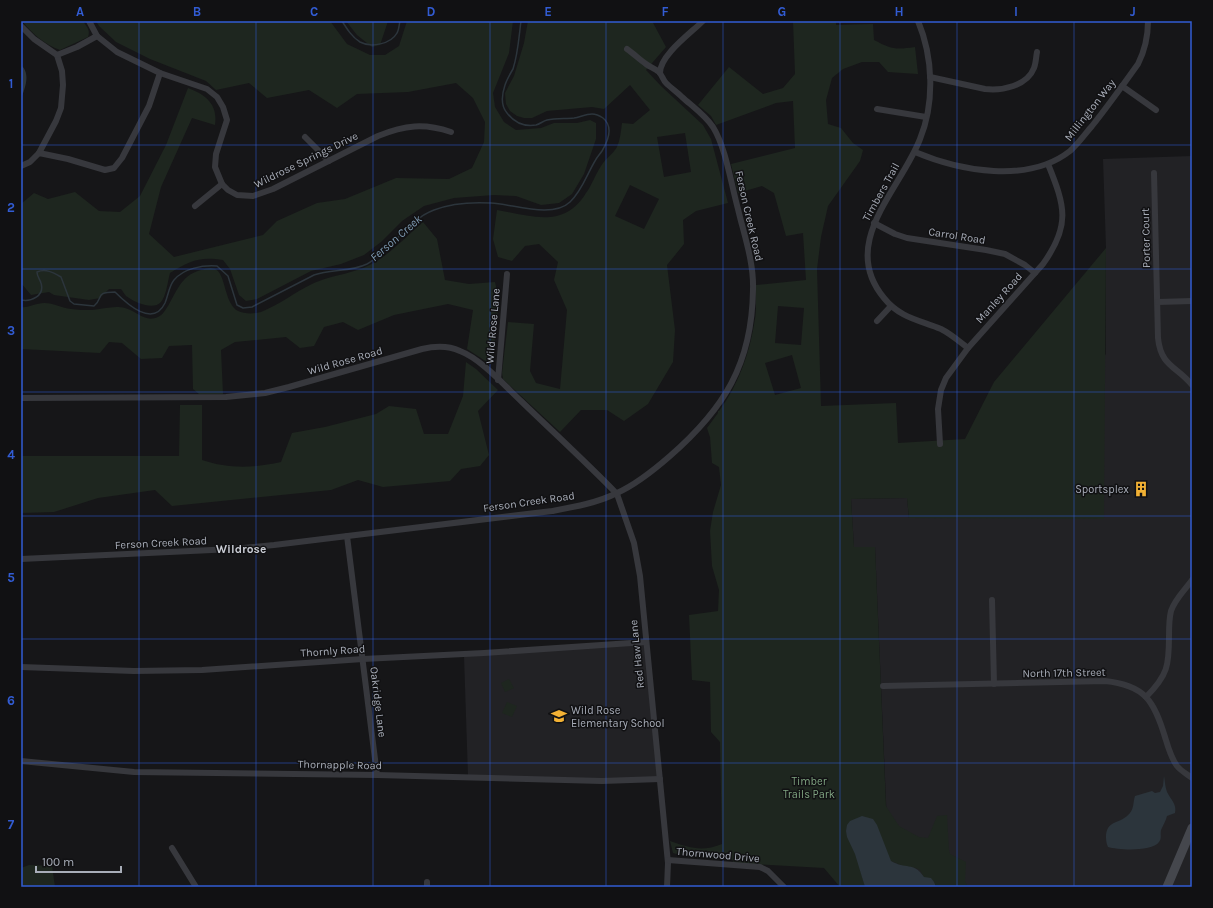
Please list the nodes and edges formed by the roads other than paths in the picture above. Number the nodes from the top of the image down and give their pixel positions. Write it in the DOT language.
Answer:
graph roads {
  1 [pos="89,21"];
  2 [pos="703,21"];
  3 [pos="918,21"];
  4 [pos="1148,21"];
  5 [pos="21,26"];
  6 [pos="97,36"];
  7 [pos="627,49"];
  8 [pos="1037,52"];
  9 [pos="57,55"];
  10 [pos="160,73"];
  11 [pos="660,73"];
  12 [pos="930,77"];
  13 [pos="1122,86"];
  14 [pos="877,109"];
  15 [pos="1156,110"];
  16 [pos="926,117"];
  17 [pos="451,132"];
  18 [pos="305,137"];
  19 [pos="915,152"];
  20 [pos="39,153"];
  21 [pos="329,160"];
  22 [pos="1048,164"];
  23 [pos="21,166"];
  24 [pos="1154,173"];
  25 [pos="222,184"];
  26 [pos="195,206"];
  27 [pos="874,223"];
  28 [pos="1035,273"];
  29 [pos="507,274"];
  30 [pos="1192,301"];
  31 [pos="1158,302"];
  32 [pos="891,306"];
  33 [pos="877,321"];
  34 [pos="968,348"];
  35 [pos="498,380"];
  36 [pos="1192,385"];
  37 [pos="21,398"];
  38 [pos="940,444"];
  39 [pos="617,494"];
  40 [pos="347,536"];
  41 [pos="21,559"];
  42 [pos="1192,580"];
  43 [pos="992,600"];
  44 [pos="646,642"];
  45 [pos="363,658"];
  46 [pos="21,667"];
  47 [pos="994,684"];
  48 [pos="883,686"];
  49 [pos="1146,697"];
  50 [pos="21,761"];
  51 [pos="377,775"];
  52 [pos="1192,778"];
  53 [pos="660,779"];
  54 [pos="1192,828"];
  55 [pos="172,848"];
  56 [pos="668,860"];
  57 [pos="780,886"];
  58 [pos="196,887"];
  59 [pos="667,887"];
  60 [pos="1167,887"];
  1 -- 6 [label="street"];
  2 -- 11 [label="street"];
  3 -- 12 [label="street, Timbers Trail"];
  4 -- 13 [label="street, Millington Way"];
  5 -- 9 [label="street"];
  6 -- 9 [label="street"];
  6 -- 10 [label="street"];
  7 -- 11 [label="street, Ferson Creek Road"];
  8 -- 12 [label="street"];
  9 -- 20 [label="street"];
  10 -- 20 [label="street"];
  10 -- 25 [label="street"];
  11 -- 39 [label="street, Ferson Creek Road"];
  12 -- 16 [label="street, Timbers Trail"];
  13 -- 15 [label="street"];
  13 -- 22 [label="street, Millington Way"];
  14 -- 16 [label="street"];
  16 -- 19 [label="street, Timbers Trail"];
  17 -- 21 [label="street, Wildrose Springs Drive"];
  18 -- 21 [label="street"];
  19 -- 22 [label="street, Millington Way"];
  19 -- 27 [label="street, Timbers Trail"];
  20 -- 23 [label="street"];
  21 -- 25 [label="street, Wildrose Springs Drive"];
  22 -- 28 [label="street, Manley Road"];
  24 -- 31 [label="street, Porter Court"];
  25 -- 26 [label="street"];
  27 -- 28 [label="street, Carrol Road"];
  27 -- 32 [label="street, Timbers Trail"];
  28 -- 34 [label="street, Manley Road"];
  29 -- 35 [label="street, Wild Rose Lane"];
  30 -- 31 [label="street"];
  31 -- 36 [label="street, Porter Court"];
  32 -- 33 [label="street"];
  32 -- 34 [label="street, Timbers Trail"];
  34 -- 38 [label="street, Manley Road"];
  35 -- 37 [label="street, Wild Rose Road"];
  35 -- 39 [label="street, Wild Rose Road"];
  39 -- 40 [label="street, Ferson Creek Road"];
  39 -- 44 [label="street, Red Haw Lane"];
  40 -- 41 [label="street, Ferson Creek Road"];
  40 -- 45 [label="street, Oakridge Lane"];
  42 -- 49 [label="street"];
  43 -- 47 [label="street"];
  44 -- 45 [label="street, Thornly Road"];
  44 -- 53 [label="street, Red Haw Lane"];
  45 -- 46 [label="street, Thornly Road"];
  45 -- 51 [label="street, Oakridge Lane"];
  47 -- 48 [label="street, North 17th Street"];
  47 -- 49 [label="street, North 17th Street"];
  49 -- 52 [label="street, North 17th Street"];
  50 -- 51 [label="street, Thornapple Road"];
  51 -- 53 [label="street, Thornapple Road"];
  53 -- 56 [label="street, Red Haw Lane"];
  54 -- 60 [label="street"];
  55 -- 58 [label="street"];
  56 -- 57 [label="street, Thornwood Drive"];
  56 -- 59 [label="street, Red Haw Lane"];
}
